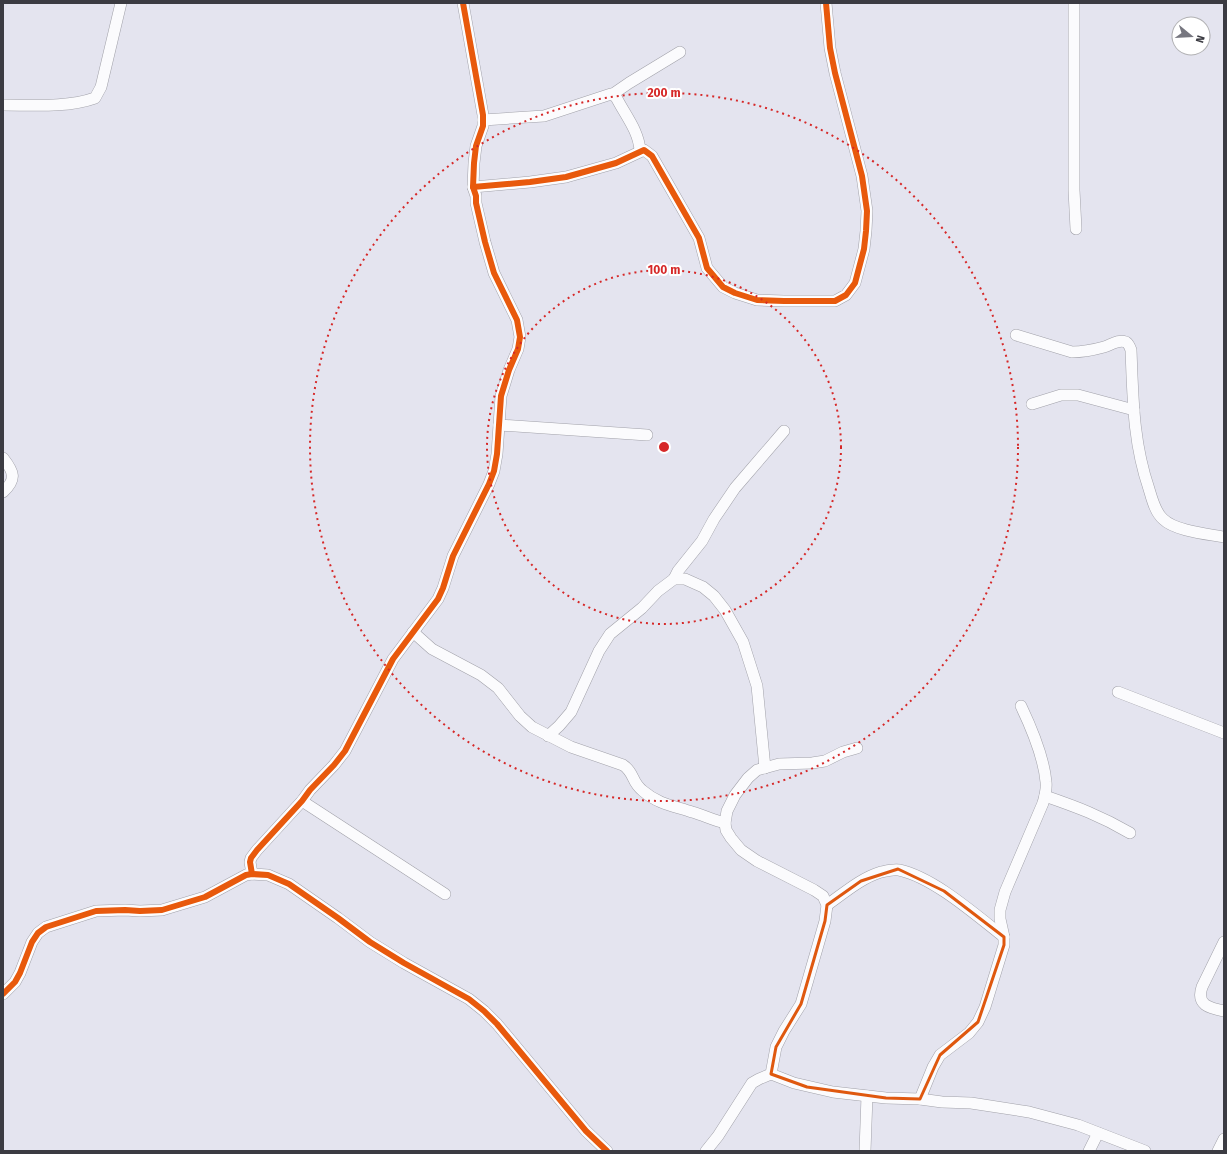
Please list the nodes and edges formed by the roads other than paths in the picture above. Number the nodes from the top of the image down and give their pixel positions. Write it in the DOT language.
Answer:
graph roads {
  1 [pos="121,3"];
  2 [pos="463,3"];
  3 [pos="826,3"];
  4 [pos="1074,3"];
  5 [pos="680,52"];
  6 [pos="613,94"];
  7 [pos="3,104"];
  8 [pos="483,120"];
  9 [pos="640,151"];
  10 [pos="473,187"];
  11 [pos="1076,229"];
  12 [pos="1016,335"];
  13 [pos="1032,404"];
  14 [pos="1134,410"];
  15 [pos="499,425"];
  16 [pos="784,431"];
  17 [pos="647,435"];
  18 [pos="3,458"];
  19 [pos="3,492"];
  20 [pos="1224,537"];
  21 [pos="674,579"];
  22 [pos="413,632"];
  23 [pos="1118,692"];
  24 [pos="1021,706"];
  25 [pos="1224,733"];
  26 [pos="548,736"];
  27 [pos="857,748"];
  28 [pos="765,768"];
  29 [pos="1045,796"];
  30 [pos="302,801"];
  31 [pos="725,823"];
  32 [pos="1130,833"];
  33 [pos="252,874"];
  34 [pos="445,894"];
  35 [pos="827,905"];
  36 [pos="1004,937"];
  37 [pos="1224,942"];
  38 [pos="3,994"];
  39 [pos="1224,1010"];
  40 [pos="771,1074"];
  41 [pos="867,1096"];
  42 [pos="920,1099"];
  43 [pos="1098,1133"];
  44 [pos="1224,1139"];
  45 [pos="607,1151"];
  46 [pos="706,1151"];
  47 [pos="865,1151"];
  48 [pos="1089,1151"];
  49 [pos="1145,1151"];
  50 [pos="1218,1151"];
  1 -- 7 [label="street"];
  2 -- 8 [label="street"];
  3 -- 9 [label="street"];
  4 -- 11 [label="street"];
  5 -- 6 [label="street"];
  6 -- 8 [label="street"];
  6 -- 9 [label="street"];
  8 -- 10 [label="street"];
  9 -- 10 [label="street"];
  10 -- 15 [label="street"];
  12 -- 14 [label="street"];
  13 -- 14 [label="street"];
  14 -- 20 [label="street"];
  15 -- 17 [label="street"];
  15 -- 22 [label="street"];
  16 -- 21 [label="street"];
  18 -- 19 [label="street"];
  21 -- 26 [label="street"];
  21 -- 28 [label="street"];
  22 -- 26 [label="street"];
  22 -- 30 [label="street"];
  23 -- 25 [label="street"];
  24 -- 29 [label="street"];
  26 -- 31 [label="street"];
  27 -- 28 [label="street"];
  28 -- 31 [label="street"];
  29 -- 32 [label="street"];
  29 -- 36 [label="street"];
  30 -- 33 [label="street"];
  30 -- 34 [label="street"];
  31 -- 35 [label="street"];
  33 -- 38 [label="street"];
  33 -- 45 [label="street"];
  35 -- 36 [label="street"];
  35 -- 40 [label="street"];
  36 -- 42 [label="street"];
  37 -- 39 [label="street"];
  40 -- 41 [label="street"];
  40 -- 46 [label="street"];
  41 -- 42 [label="street"];
  41 -- 47 [label="street"];
  42 -- 43 [label="street"];
  43 -- 48 [label="street"];
  43 -- 49 [label="street"];
  44 -- 50 [label="street"];
}
